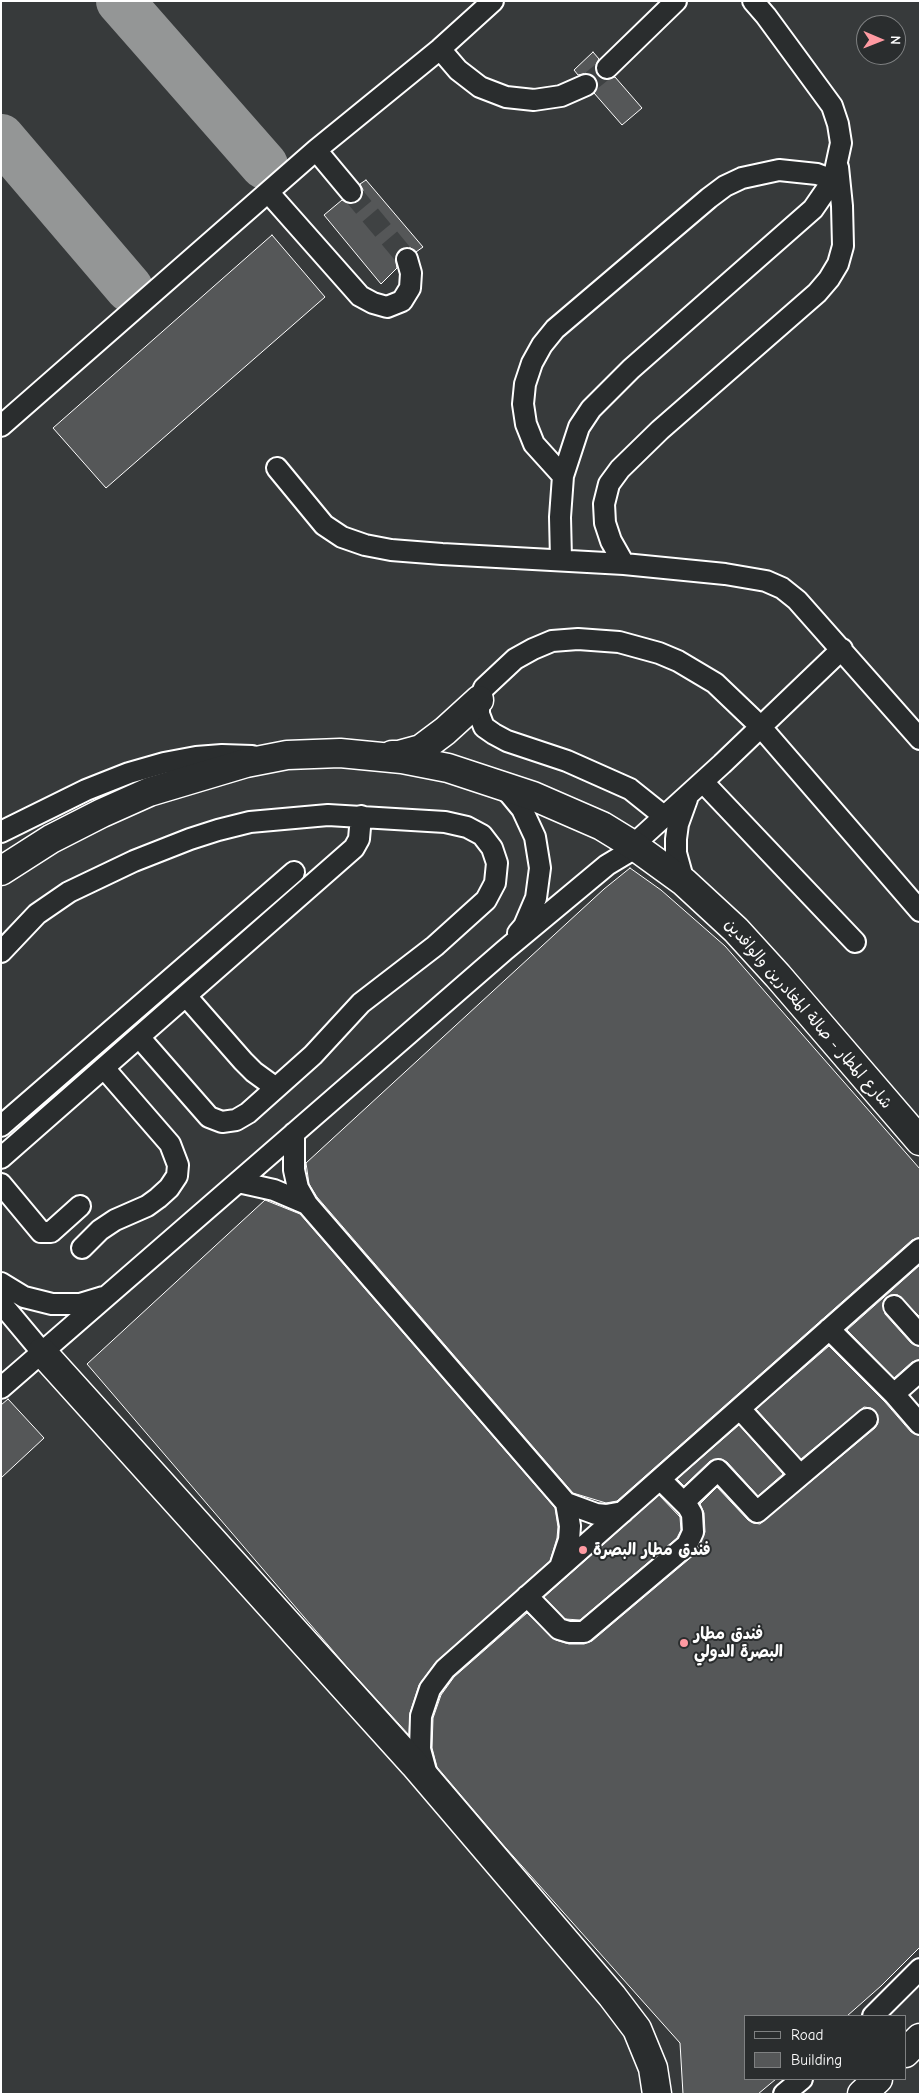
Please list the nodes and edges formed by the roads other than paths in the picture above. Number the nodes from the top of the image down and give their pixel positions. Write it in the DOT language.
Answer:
graph roads {
  1 [pos="492,1"];
  2 [pos="676,1"];
  3 [pos="753,1"];
  4 [pos="440,49"];
  5 [pos="607,68"];
  6 [pos="586,85"];
  7 [pos="316,150"];
  8 [pos="835,171"];
  9 [pos="268,192"];
  10 [pos="351,192"];
  11 [pos="407,259"];
  12 [pos="1,426"];
  13 [pos="277,468"];
  14 [pos="563,476"];
  15 [pos="561,559"];
  16 [pos="624,564"];
  17 [pos="842,650"];
  18 [pos="479,700"];
  19 [pos="760,726"];
  20 [pos="920,739"];
  21 [pos="286,755"];
  22 [pos="367,755"];
  23 [pos="703,782"];
  24 [pos="502,786"];
  25 [pos="688,796"];
  26 [pos="360,816"];
  27 [pos="665,817"];
  28 [pos="1,832"];
  29 [pos="635,846"];
  30 [pos="1,871"];
  31 [pos="294,872"];
  32 [pos="684,882"];
  33 [pos="920,912"];
  34 [pos="855,942"];
  35 [pos="505,950"];
  36 [pos="1,952"];
  37 [pos="186,996"];
  38 [pos="139,1037"];
  39 [pos="104,1068"];
  40 [pos="276,1088"];
  41 [pos="1,1126"];
  42 [pos="294,1132"];
  43 [pos="920,1141"];
  44 [pos="1,1158"];
  45 [pos="238,1182"];
  46 [pos="1,1184"];
  47 [pos="307,1204"];
  48 [pos="80,1206"];
  49 [pos="82,1248"];
  50 [pos="920,1249"];
  51 [pos="1,1283"];
  52 [pos="108,1296"];
  53 [pos="1,1303"];
  54 [pos="894,1306"];
  55 [pos="830,1329"];
  56 [pos="920,1335"];
  57 [pos="42,1352"];
  58 [pos="920,1371"];
  59 [pos="1,1388"];
  60 [pos="894,1394"];
  61 [pos="740,1408"];
  62 [pos="867,1419"];
  63 [pos="920,1424"];
  64 [pos="800,1475"];
  65 [pos="660,1479"];
  66 [pos="684,1502"];
  67 [pos="566,1504"];
  68 [pos="623,1512"];
  69 [pos="560,1567"];
  70 [pos="527,1596"];
  71 [pos="429,1781"];
  72 [pos="920,1969"];
  73 [pos="874,2015"];
  74 [pos="920,2038"];
  75 [pos="906,2052"];
  76 [pos="801,2080"];
  77 [pos="877,2080"];
  78 [pos="657,2094"];
  79 [pos="784,2094"];
  80 [pos="862,2094"];
  1 -- 4 [label="lane"];
  2 -- 5 [label="lane"];
  3 -- 8 [label="lane"];
  4 -- 6 [label="lane"];
  4 -- 7 [label="lane"];
  7 -- 9 [label="lane"];
  7 -- 10 [label="lane"];
  8 -- 14 [label="lane"];
  8 -- 14 [label="lane"];
  8 -- 16 [label="lane"];
  9 -- 11 [label="lane"];
  9 -- 12 [label="lane"];
  13 -- 15 [label="lane"];
  14 -- 15 [label="lane"];
  15 -- 16 [label="lane"];
  16 -- 17 [label="lane"];
  17 -- 19 [label="lane"];
  17 -- 20 [label="lane"];
  18 -- 19 [label="lane"];
  18 -- 22 [label="highway"];
  18 -- 27 [label="lane"];
  19 -- 23 [label="lane"];
  19 -- 33 [label="lane"];
  21 -- 22 [label="highway, شارع المطار - صالة المغادرين والوافدين"];
  21 -- 28 [label="lane"];
  21 -- 30 [label="highway, شارع المطار - صالة المغادرين والوافدين"];
  22 -- 24 [label="highway, شارع المطار - صالة المغادرين والوافدين"];
  23 -- 25 [label="lane"];
  23 -- 34 [label="lane"];
  24 -- 29 [label="highway, شارع المطار - صالة المغادرين والوافدين"];
  24 -- 35 [label="lane"];
  25 -- 27 [label="lane"];
  25 -- 32 [label="lane"];
  26 -- 36 [label="lane"];
  26 -- 37 [label="lane"];
  26 -- 40 [label="lane"];
  27 -- 29 [label="lane"];
  29 -- 32 [label="highway, شارع المطار - صالة المغادرين والوافدين"];
  29 -- 35 [label="lane"];
  31 -- 41 [label="lane"];
  32 -- 43 [label="highway, شارع المطار - صالة المغادرين والوافدين"];
  35 -- 42 [label="lane"];
  37 -- 38 [label="lane"];
  37 -- 40 [label="lane"];
  38 -- 39 [label="lane"];
  38 -- 40 [label="lane"];
  39 -- 44 [label="lane"];
  39 -- 49 [label="lane"];
  42 -- 45 [label="lane"];
  42 -- 47 [label="lane"];
  45 -- 47 [label="lane"];
  45 -- 52 [label="lane"];
  46 -- 48 [label="lane"];
  47 -- 67 [label="lane"];
  50 -- 55 [label="lane"];
  51 -- 52 [label="lane"];
  52 -- 57 [label="lane"];
  53 -- 57 [label="lane"];
  54 -- 56 [label="lane"];
  55 -- 60 [label="lane"];
  55 -- 61 [label="lane"];
  57 -- 59 [label="lane"];
  57 -- 71 [label="highway"];
  58 -- 60 [label="lane"];
  60 -- 63 [label="lane"];
  61 -- 64 [label="lane"];
  61 -- 65 [label="lane"];
  62 -- 64 [label="lane"];
  64 -- 66 [label="lane"];
  65 -- 66 [label="lane"];
  65 -- 68 [label="lane"];
  66 -- 70 [label="lane"];
  67 -- 68 [label="lane"];
  67 -- 69 [label="lane"];
  68 -- 69 [label="lane"];
  69 -- 70 [label="lane"];
  70 -- 71 [label="lane"];
  71 -- 78 [label="highway"];
  72 -- 73 [label="lane"];
  74 -- 75 [label="highway"];
  76 -- 79 [label="lane"];
  77 -- 80 [label="highway"];
}
